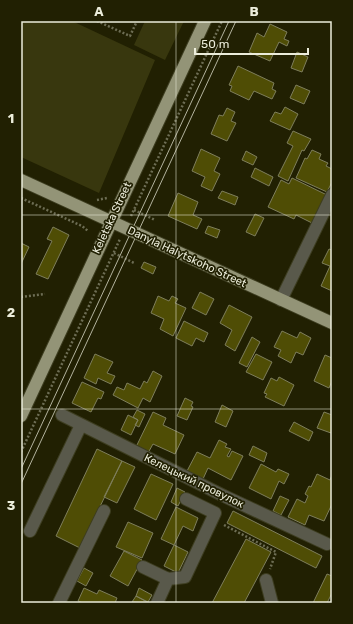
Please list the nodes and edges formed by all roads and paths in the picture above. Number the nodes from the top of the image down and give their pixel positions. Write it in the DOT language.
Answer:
graph roads {
  1 [pos="97,21"];
  2 [pos="137,21"];
  3 [pos="205,21"];
  4 [pos="21,180"];
  5 [pos="332,195"];
  6 [pos="21,198"];
  7 [pos="107,198"];
  8 [pos="95,200"];
  9 [pos="134,210"];
  10 [pos="155,220"];
  11 [pos="110,222"];
  12 [pos="88,231"];
  13 [pos="114,254"];
  14 [pos="134,263"];
  15 [pos="45,294"];
  16 [pos="21,297"];
  17 [pos="281,300"];
  18 [pos="332,323"];
  19 [pos="62,415"];
  20 [pos="21,416"];
  21 [pos="81,425"];
  22 [pos="224,496"];
  23 [pos="186,500"];
  24 [pos="104,511"];
  25 [pos="214,516"];
  26 [pos="30,531"];
  27 [pos="327,544"];
  28 [pos="143,567"];
  29 [pos="168,579"];
  30 [pos="266,580"];
  31 [pos="59,603"];
  32 [pos="157,603"];
  33 [pos="272,603"];
  1 -- 2 [label="path"];
  3 -- 11 [label="main road, Keletska Street"];
  4 -- 11 [label="main road, Danyla Halytskoho Street"];
  5 -- 17 [label="street"];
  6 -- 12 [label="path"];
  7 -- 8 [label="path"];
  9 -- 10 [label="path"];
  11 -- 17 [label="main road, Danyla Halytskoho Street"];
  11 -- 20 [label="main road, Keletska Street"];
  13 -- 14 [label="path"];
  15 -- 16 [label="path"];
  17 -- 18 [label="main road, Danyla Halytskoho Street"];
  19 -- 21 [label="street, Келецький провулок"];
  21 -- 22 [label="street, Келецький провулок"];
  21 -- 26 [label="street"];
  22 -- 25 [label="street"];
  22 -- 27 [label="street, Келецький провулок"];
  23 -- 25 [label="street"];
  24 -- 31 [label="street"];
  25 -- 29 [label="street"];
  25 -- 30 [label="path"];
  28 -- 29 [label="street"];
  29 -- 32 [label="street"];
  30 -- 33 [label="street"];
}
